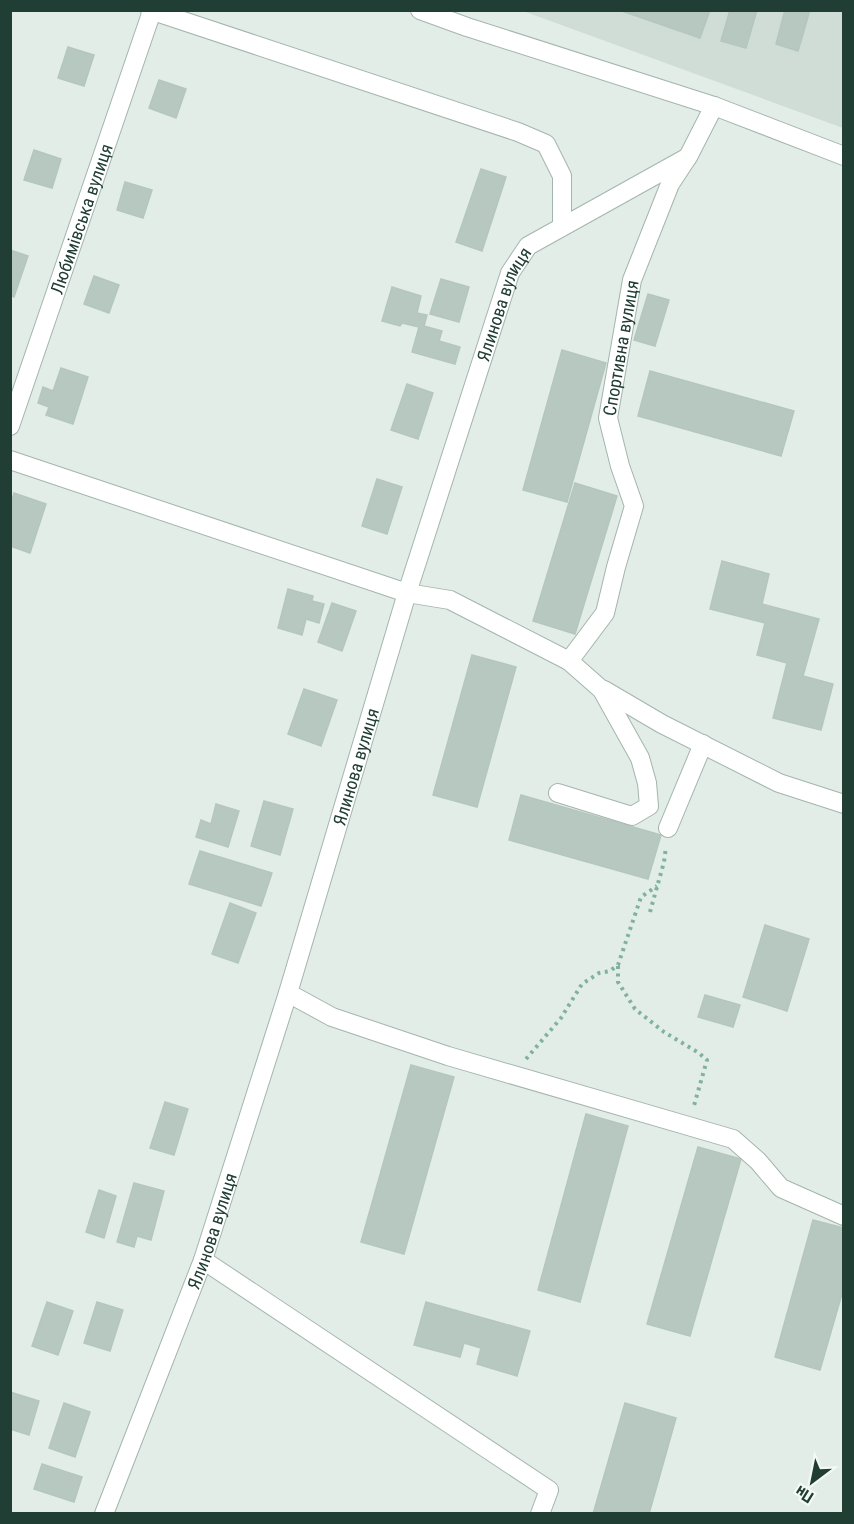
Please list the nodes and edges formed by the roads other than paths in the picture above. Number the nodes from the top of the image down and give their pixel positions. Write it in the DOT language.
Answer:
graph roads {
  1 [pos="420,10"];
  2 [pos="151,11"];
  3 [pos="714,106"];
  4 [pos="843,156"];
  5 [pos="688,157"];
  6 [pos="562,225"];
  7 [pos="10,426"];
  8 [pos="10,460"];
  9 [pos="407,593"];
  10 [pos="569,661"];
  11 [pos="602,690"];
  12 [pos="703,744"];
  13 [pos="558,793"];
  14 [pos="843,804"];
  15 [pos="668,828"];
  16 [pos="288,993"];
  17 [pos="843,1216"];
  18 [pos="203,1260"];
  19 [pos="104,1514"];
  20 [pos="540,1514"];
  1 -- 3 [label="street"];
  2 -- 6 [label="street"];
  2 -- 7 [label="street, Любимівська вулиця"];
  3 -- 4 [label="street"];
  3 -- 5 [label="street"];
  5 -- 6 [label="street, Ялинова вулиця"];
  5 -- 10 [label="street, Спортивна вулиця"];
  6 -- 9 [label="street, Ялинова вулиця"];
  8 -- 9 [label="street"];
  9 -- 10 [label="street"];
  9 -- 16 [label="street, Ялинова вулиця"];
  10 -- 11 [label="street"];
  11 -- 12 [label="street"];
  11 -- 13 [label="street"];
  12 -- 14 [label="street"];
  12 -- 15 [label="street"];
  16 -- 17 [label="street"];
  16 -- 18 [label="street, Ялинова вулиця"];
  18 -- 19 [label="street, Ялинова вулиця"];
  18 -- 20 [label="street"];
}
